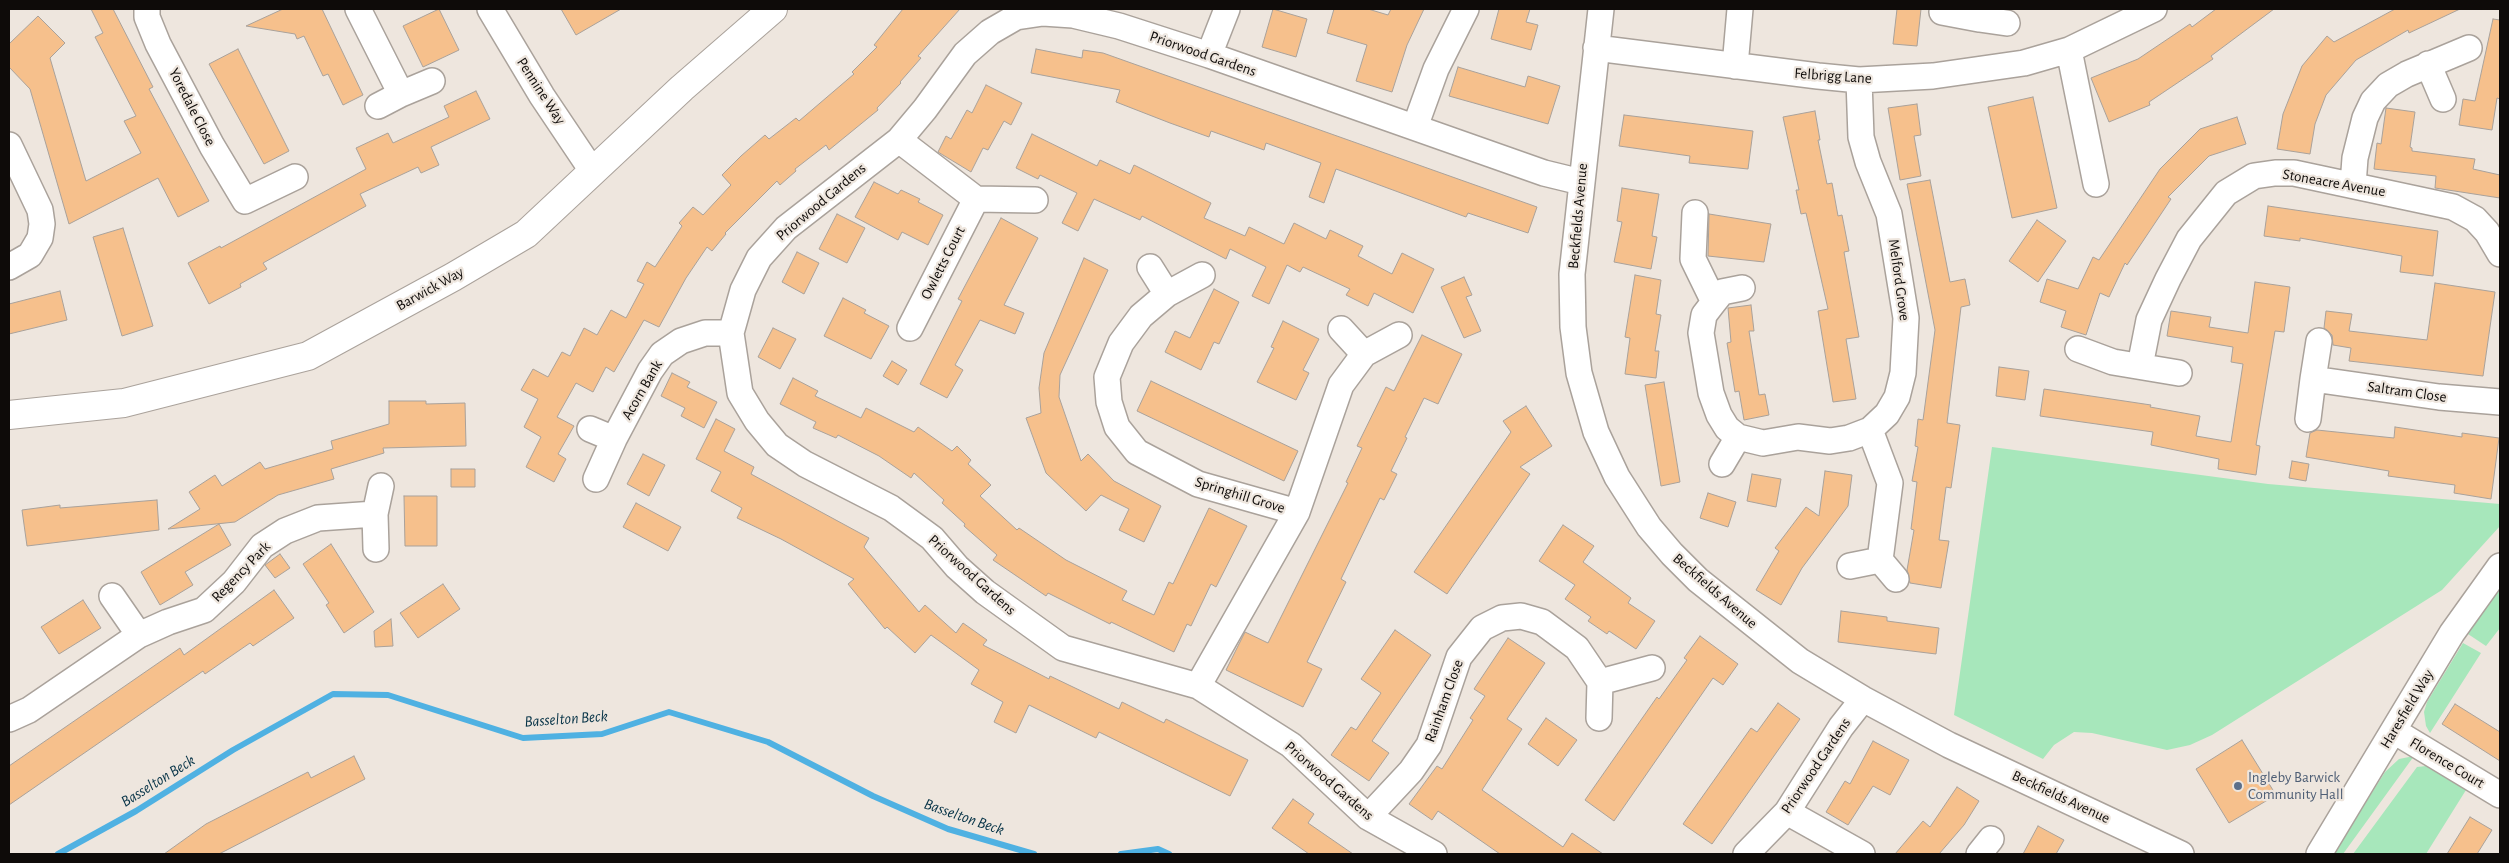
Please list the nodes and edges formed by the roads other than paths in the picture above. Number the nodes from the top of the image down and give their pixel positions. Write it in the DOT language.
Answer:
graph roads {
  1 [pos="147,9"];
  2 [pos="358,9"];
  3 [pos="490,9"];
  4 [pos="773,9"];
  5 [pos="1227,9"];
  6 [pos="1466,9"];
  7 [pos="1601,9"];
  8 [pos="1740,9"];
  9 [pos="2154,9"];
  10 [pos="1942,12"];
  11 [pos="1980,14"];
  12 [pos="2007,23"];
  13 [pos="1596,48"];
  14 [pos="2469,48"];
  15 [pos="2069,50"];
  16 [pos="1210,55"];
  17 [pos="2428,64"];
  18 [pos="1734,66"];
  19 [pos="432,80"];
  20 [pos="1859,80"];
  21 [pos="401,94"];
  22 [pos="2443,100"];
  23 [pos="378,106"];
  24 [pos="1415,127"];
  25 [pos="899,140"];
  26 [pos="9,145"];
  27 [pos="593,172"];
  28 [pos="295,177"];
  29 [pos="1580,182"];
  30 [pos="2096,184"];
  31 [pos="2353,185"];
  32 [pos="976,199"];
  33 [pos="1035,200"];
  34 [pos="1696,213"];
  35 [pos="2500,254"];
  36 [pos="9,267"];
  37 [pos="1150,267"];
  38 [pos="1202,274"];
  39 [pos="1742,288"];
  40 [pos="1167,294"];
  41 [pos="1714,302"];
  42 [pos="910,328"];
  43 [pos="1341,329"];
  44 [pos="731,333"];
  45 [pos="1399,334"];
  46 [pos="2319,341"];
  47 [pos="2078,349"];
  48 [pos="1364,354"];
  49 [pos="2140,366"];
  50 [pos="2179,373"];
  51 [pos="2314,379"];
  52 [pos="2500,402"];
  53 [pos="9,415"];
  54 [pos="2308,419"];
  55 [pos="590,429"];
  56 [pos="1870,430"];
  57 [pos="1738,437"];
  58 [pos="614,439"];
  59 [pos="1722,464"];
  60 [pos="596,479"];
  61 [pos="382,486"];
  62 [pos="1297,512"];
  63 [pos="375,514"];
  64 [pos="376,549"];
  65 [pos="1880,560"];
  66 [pos="1850,566"];
  67 [pos="2500,566"];
  68 [pos="1896,580"];
  69 [pos="112,596"];
  70 [pos="139,635"];
  71 [pos="1652,668"];
  72 [pos="1600,682"];
  73 [pos="1198,686"];
  74 [pos="1863,699"];
  75 [pos="1600,718"];
  76 [pos="9,719"];
  77 [pos="2394,731"];
  78 [pos="2500,795"];
  79 [pos="1787,812"];
  80 [pos="1368,817"];
  81 [pos="1434,854"];
  82 [pos="1746,854"];
  83 [pos="1862,854"];
  84 [pos="2181,854"];
  85 [pos="2318,854"];
  1 -- 28 [label="street, Yoredale Close"];
  2 -- 21 [label="street"];
  3 -- 27 [label="street, Pennine Way"];
  4 -- 27 [label="street, Barwick Way"];
  5 -- 16 [label="street"];
  6 -- 24 [label="street"];
  7 -- 13 [label="street, Beckfields Avenue"];
  8 -- 18 [label="street"];
  9 -- 15 [label="street, Felbrigg Lane"];
  10 -- 11 [label="street"];
  11 -- 12 [label="street"];
  13 -- 18 [label="street, Felbrigg Lane"];
  13 -- 29 [label="street, Beckfields Avenue"];
  14 -- 17 [label="street"];
  15 -- 20 [label="street, Felbrigg Lane"];
  15 -- 30 [label="street"];
  16 -- 24 [label="street, Priorwood Gardens"];
  16 -- 25 [label="street, Priorwood Gardens"];
  17 -- 22 [label="street"];
  17 -- 31 [label="street"];
  18 -- 20 [label="street, Felbrigg Lane"];
  19 -- 21 [label="street"];
  20 -- 56 [label="street, Melford Grove"];
  21 -- 23 [label="street"];
  24 -- 29 [label="street, Priorwood Gardens"];
  25 -- 32 [label="street"];
  25 -- 44 [label="street, Priorwood Gardens"];
  26 -- 36 [label="street"];
  27 -- 53 [label="street, Barwick Way"];
  29 -- 74 [label="street, Beckfields Avenue"];
  31 -- 35 [label="street, Stoneacre Avenue"];
  31 -- 49 [label="street, Stoneacre Avenue"];
  32 -- 33 [label="street"];
  32 -- 42 [label="street, Owletts Court"];
  34 -- 41 [label="street"];
  37 -- 40 [label="street"];
  38 -- 40 [label="street, Springhill Grove"];
  39 -- 41 [label="street"];
  40 -- 62 [label="street, Springhill Grove"];
  41 -- 57 [label="street"];
  43 -- 48 [label="street"];
  44 -- 58 [label="street, Acorn Bank"];
  44 -- 73 [label="street, Priorwood Gardens"];
  45 -- 48 [label="street, Springhill Grove"];
  46 -- 51 [label="street"];
  47 -- 49 [label="street"];
  48 -- 62 [label="street, Springhill Grove"];
  49 -- 50 [label="street"];
  51 -- 52 [label="street, Saltram Close"];
  51 -- 54 [label="street"];
  55 -- 58 [label="street"];
  56 -- 57 [label="street, Melford Grove"];
  56 -- 65 [label="street"];
  57 -- 59 [label="street"];
  58 -- 60 [label="street, Acorn Bank"];
  61 -- 63 [label="street"];
  62 -- 73 [label="street, Springhill Grove"];
  63 -- 64 [label="street"];
  63 -- 70 [label="street, Regency Park"];
  65 -- 66 [label="street"];
  65 -- 68 [label="street"];
  67 -- 77 [label="street, Haresfield Way"];
  69 -- 70 [label="street"];
  70 -- 76 [label="street, Regency Park"];
  71 -- 72 [label="street"];
  72 -- 75 [label="street"];
  72 -- 80 [label="street, Rainham Close"];
  73 -- 80 [label="street, Priorwood Gardens"];
  74 -- 79 [label="street, Priorwood Gardens"];
  74 -- 84 [label="street, Beckfields Avenue"];
  77 -- 78 [label="street, Florence Court"];
  77 -- 85 [label="street, Haresfield Way"];
  79 -- 82 [label="street, Priorwood Gardens"];
  79 -- 83 [label="street"];
  80 -- 81 [label="street, Priorwood Gardens"];
}
